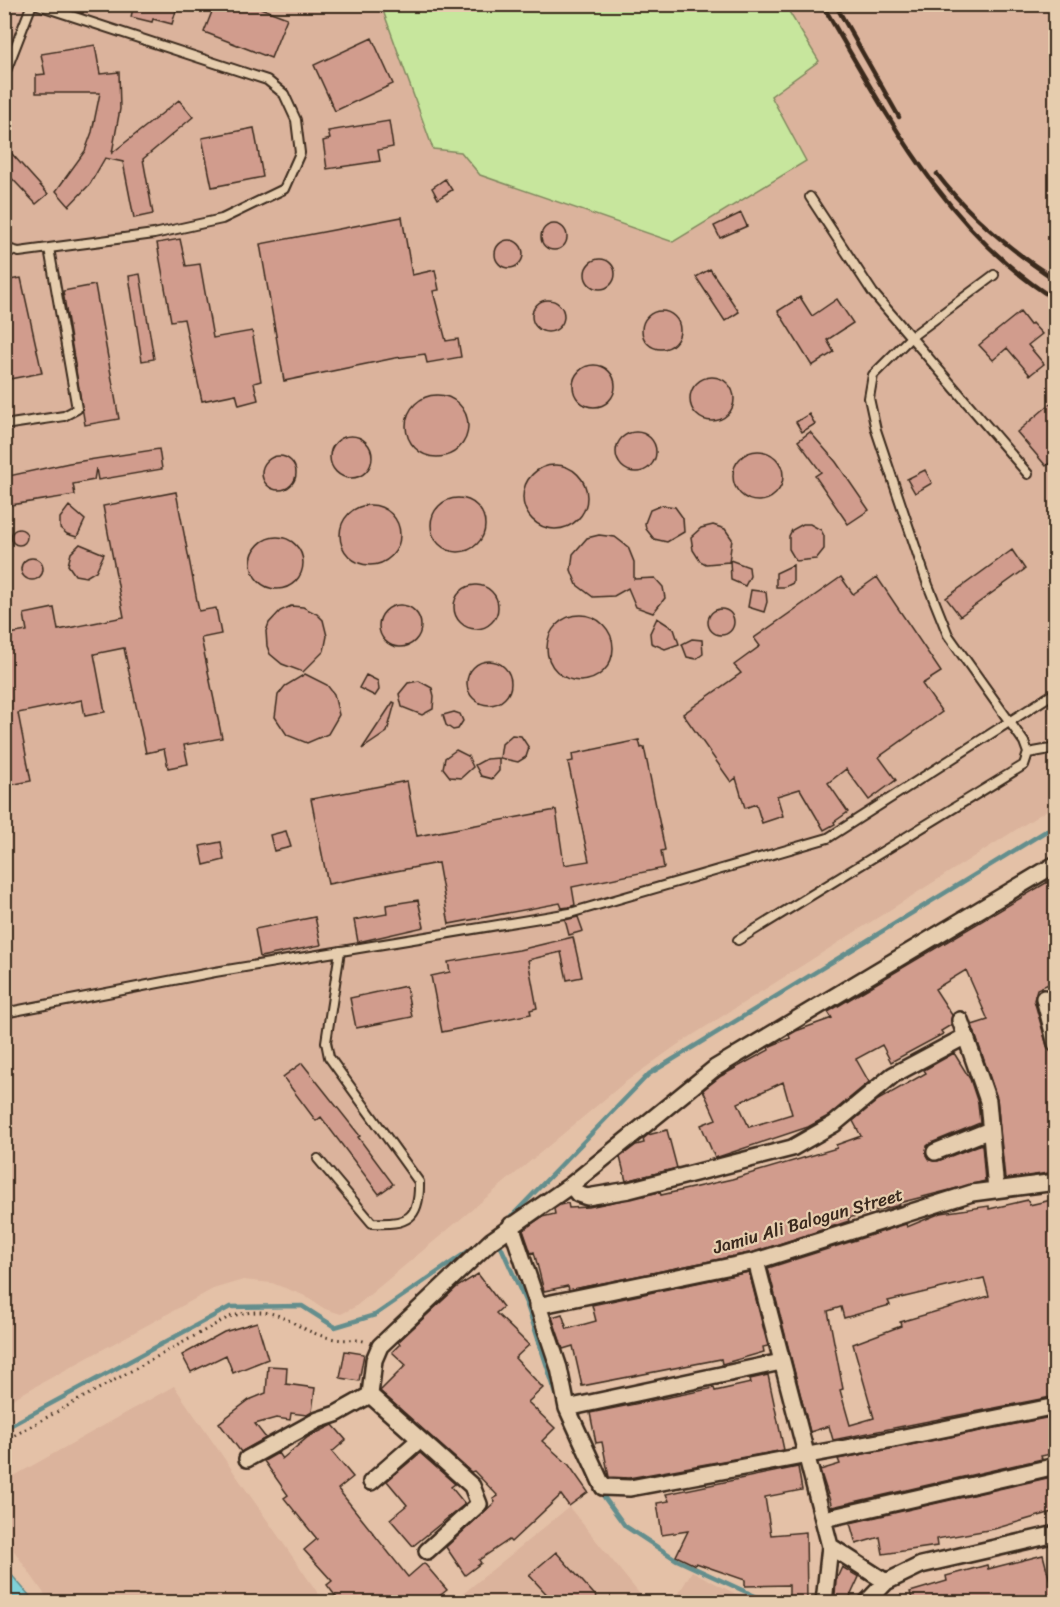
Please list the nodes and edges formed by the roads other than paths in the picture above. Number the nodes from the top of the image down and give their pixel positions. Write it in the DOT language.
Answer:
graph roads {
  1 [pos="34,4"];
  2 [pos="4,76"];
  3 [pos="810,197"];
  4 [pos="4,248"];
  5 [pos="48,248"];
  6 [pos="994,275"];
  7 [pos="911,338"];
  8 [pos="4,425"];
  9 [pos="1028,474"];
  10 [pos="1056,692"];
  11 [pos="1008,722"];
  12 [pos="1056,748"];
  13 [pos="1028,753"];
  14 [pos="1056,864"];
  15 [pos="738,940"];
  16 [pos="340,951"];
  17 [pos="1044,998"];
  18 [pos="4,1013"];
  19 [pos="960,1020"];
  20 [pos="966,1036"];
  21 [pos="1056,1044"];
  22 [pos="990,1130"];
  23 [pos="935,1152"];
  24 [pos="318,1159"];
  25 [pos="1056,1182"];
  26 [pos="571,1185"];
  27 [pos="996,1190"];
  28 [pos="501,1234"];
  29 [pos="756,1261"];
  30 [pos="537,1306"];
  31 [pos="781,1362"];
  32 [pos="370,1395"];
  33 [pos="1056,1406"];
  34 [pos="567,1408"];
  35 [pos="418,1441"];
  36 [pos="807,1455"];
  37 [pos="247,1459"];
  38 [pos="1056,1466"];
  39 [pos="371,1482"];
  40 [pos="824,1519"];
  41 [pos="1056,1534"];
  42 [pos="831,1546"];
  43 [pos="427,1551"];
  44 [pos="886,1582"];
  45 [pos="824,1602"];
  46 [pos="867,1602"];
  1 -- 2 [label="lane"];
  1 -- 5 [label="lane"];
  3 -- 7 [label="lane"];
  4 -- 5 [label="lane"];
  5 -- 8 [label="lane"];
  6 -- 7 [label="lane"];
  7 -- 9 [label="lane"];
  7 -- 11 [label="lane"];
  10 -- 11 [label="lane"];
  11 -- 13 [label="lane"];
  11 -- 16 [label="lane"];
  12 -- 13 [label="lane"];
  13 -- 15 [label="lane"];
  14 -- 26 [label="street"];
  16 -- 18 [label="lane"];
  16 -- 24 [label="lane"];
  17 -- 21 [label="street"];
  19 -- 20 [label="street"];
  20 -- 22 [label="street"];
  20 -- 26 [label="street"];
  22 -- 23 [label="street"];
  22 -- 27 [label="street"];
  25 -- 27 [label="street, Jamiu Ali Balogun Street"];
  26 -- 28 [label="street"];
  27 -- 29 [label="street, Jamiu Ali Balogun Street"];
  28 -- 30 [label="street"];
  28 -- 32 [label="street"];
  29 -- 30 [label="street, Jamiu Ali Balogun Street"];
  29 -- 31 [label="street"];
  30 -- 34 [label="street"];
  31 -- 34 [label="street"];
  31 -- 36 [label="street"];
  32 -- 35 [label="street"];
  32 -- 37 [label="street"];
  33 -- 36 [label="street"];
  34 -- 36 [label="street"];
  35 -- 39 [label="street"];
  35 -- 43 [label="street"];
  36 -- 40 [label="street"];
  38 -- 40 [label="street"];
  40 -- 42 [label="street"];
  41 -- 44 [label="street"];
  42 -- 44 [label="street"];
  42 -- 45 [label="street"];
  44 -- 46 [label="street"];
}
